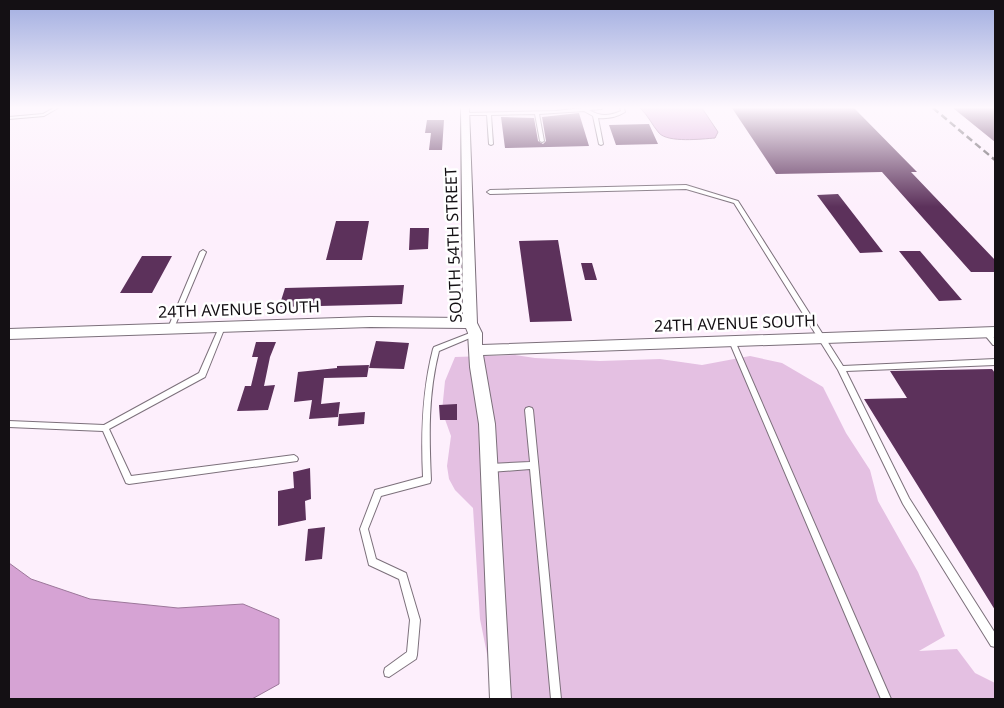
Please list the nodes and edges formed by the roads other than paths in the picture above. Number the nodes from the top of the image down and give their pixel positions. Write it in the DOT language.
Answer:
graph roads {
  1 [pos="466,141"];
  2 [pos="600,141"];
  3 [pos="601,144"];
  4 [pos="490,192"];
  5 [pos="203,252"];
  6 [pos="222,326"];
  7 [pos="172,328"];
  8 [pos="990,332"];
  9 [pos="9,334"];
  10 [pos="474,335"];
  11 [pos="821,338"];
  12 [pos="732,341"];
  13 [pos="995,343"];
  14 [pos="995,362"];
  15 [pos="840,369"];
  16 [pos="529,410"];
  17 [pos="9,424"];
  18 [pos="105,428"];
  19 [pos="294,459"];
  20 [pos="534,466"];
  21 [pos="490,468"];
  22 [pos="995,642"];
  23 [pos="389,672"];
  24 [pos="501,699"];
  25 [pos="556,699"];
  26 [pos="886,699"];
  1 -- 10 [label="street, SOUTH 54TH STREET"];
  2 -- 3 [label="lane"];
  4 -- 11 [label="lane"];
  5 -- 7 [label="lane"];
  6 -- 7 [label="street, 24TH AVENUE SOUTH"];
  6 -- 10 [label="street, 24TH AVENUE SOUTH"];
  6 -- 18 [label="lane"];
  7 -- 9 [label="street, 24TH AVENUE SOUTH"];
  8 -- 11 [label="street, 24TH AVENUE SOUTH"];
  8 -- 13 [label="lane"];
  10 -- 12 [label="street, 24TH AVENUE SOUTH"];
  10 -- 21 [label="street, SOUTH 54TH STREET"];
  10 -- 23 [label="lane"];
  11 -- 12 [label="street, 24TH AVENUE SOUTH"];
  11 -- 15 [label="lane"];
  12 -- 26 [label="lane"];
  14 -- 15 [label="lane"];
  15 -- 22 [label="lane"];
  16 -- 20 [label="lane"];
  17 -- 18 [label="lane"];
  18 -- 19 [label="lane"];
  20 -- 21 [label="lane"];
  20 -- 25 [label="lane"];
  21 -- 24 [label="street, SOUTH 54TH STREET"];
}
